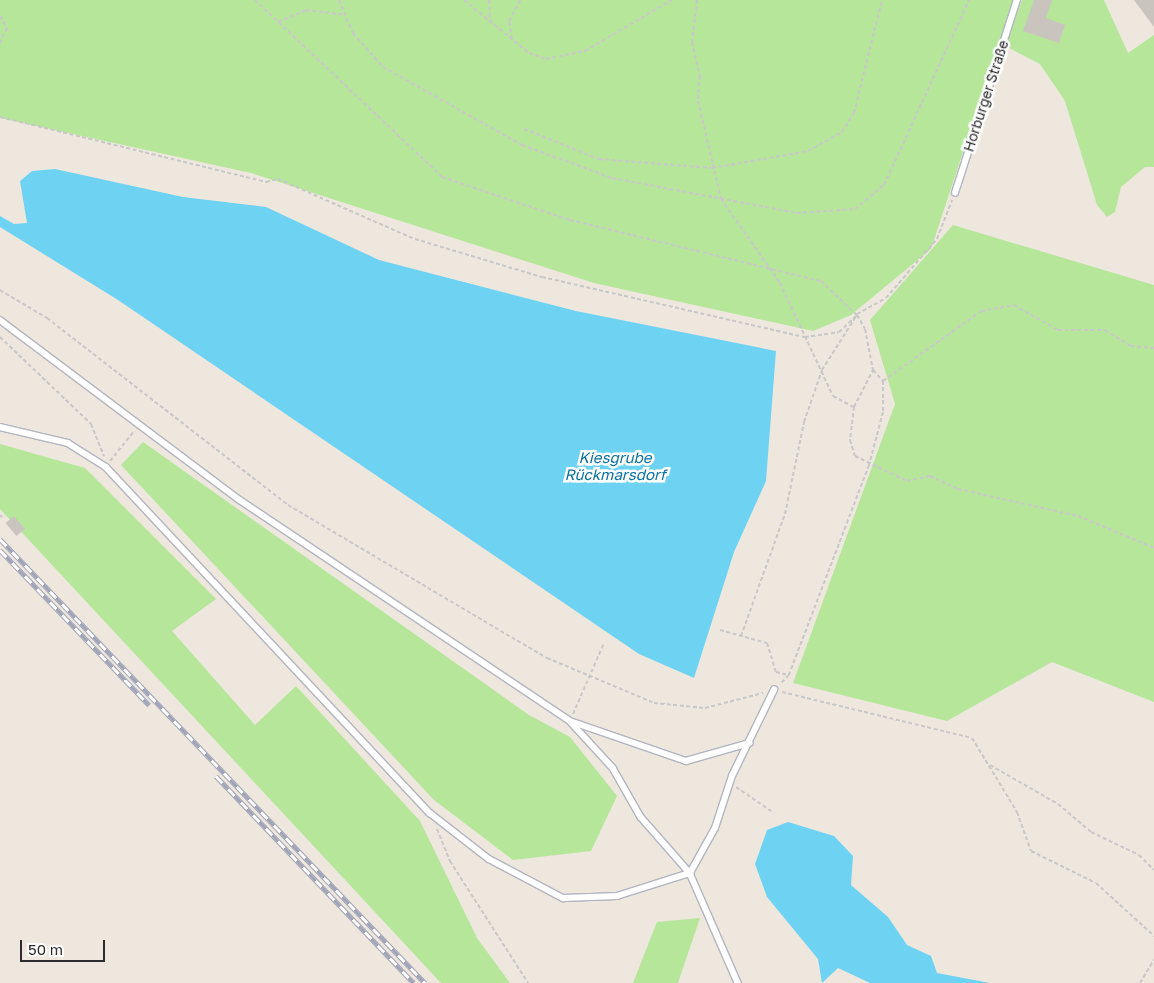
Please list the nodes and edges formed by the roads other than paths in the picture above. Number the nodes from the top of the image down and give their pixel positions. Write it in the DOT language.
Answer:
graph roads {
  1 [pos="1018,0"];
  2 [pos="955,193"];
  3 [pos="0,320"];
  4 [pos="0,427"];
  5 [pos="774,690"];
  6 [pos="570,721"];
  7 [pos="749,742"];
  8 [pos="690,873"];
  9 [pos="738,983"];
  1 -- 2 [label="lane, Horburger Straße"];
  3 -- 6 [label="lane"];
  4 -- 8 [label="lane"];
  5 -- 7 [label="lane"];
  6 -- 7 [label="lane"];
  6 -- 8 [label="lane"];
  7 -- 8 [label="lane"];
  8 -- 9 [label="lane"];
}
